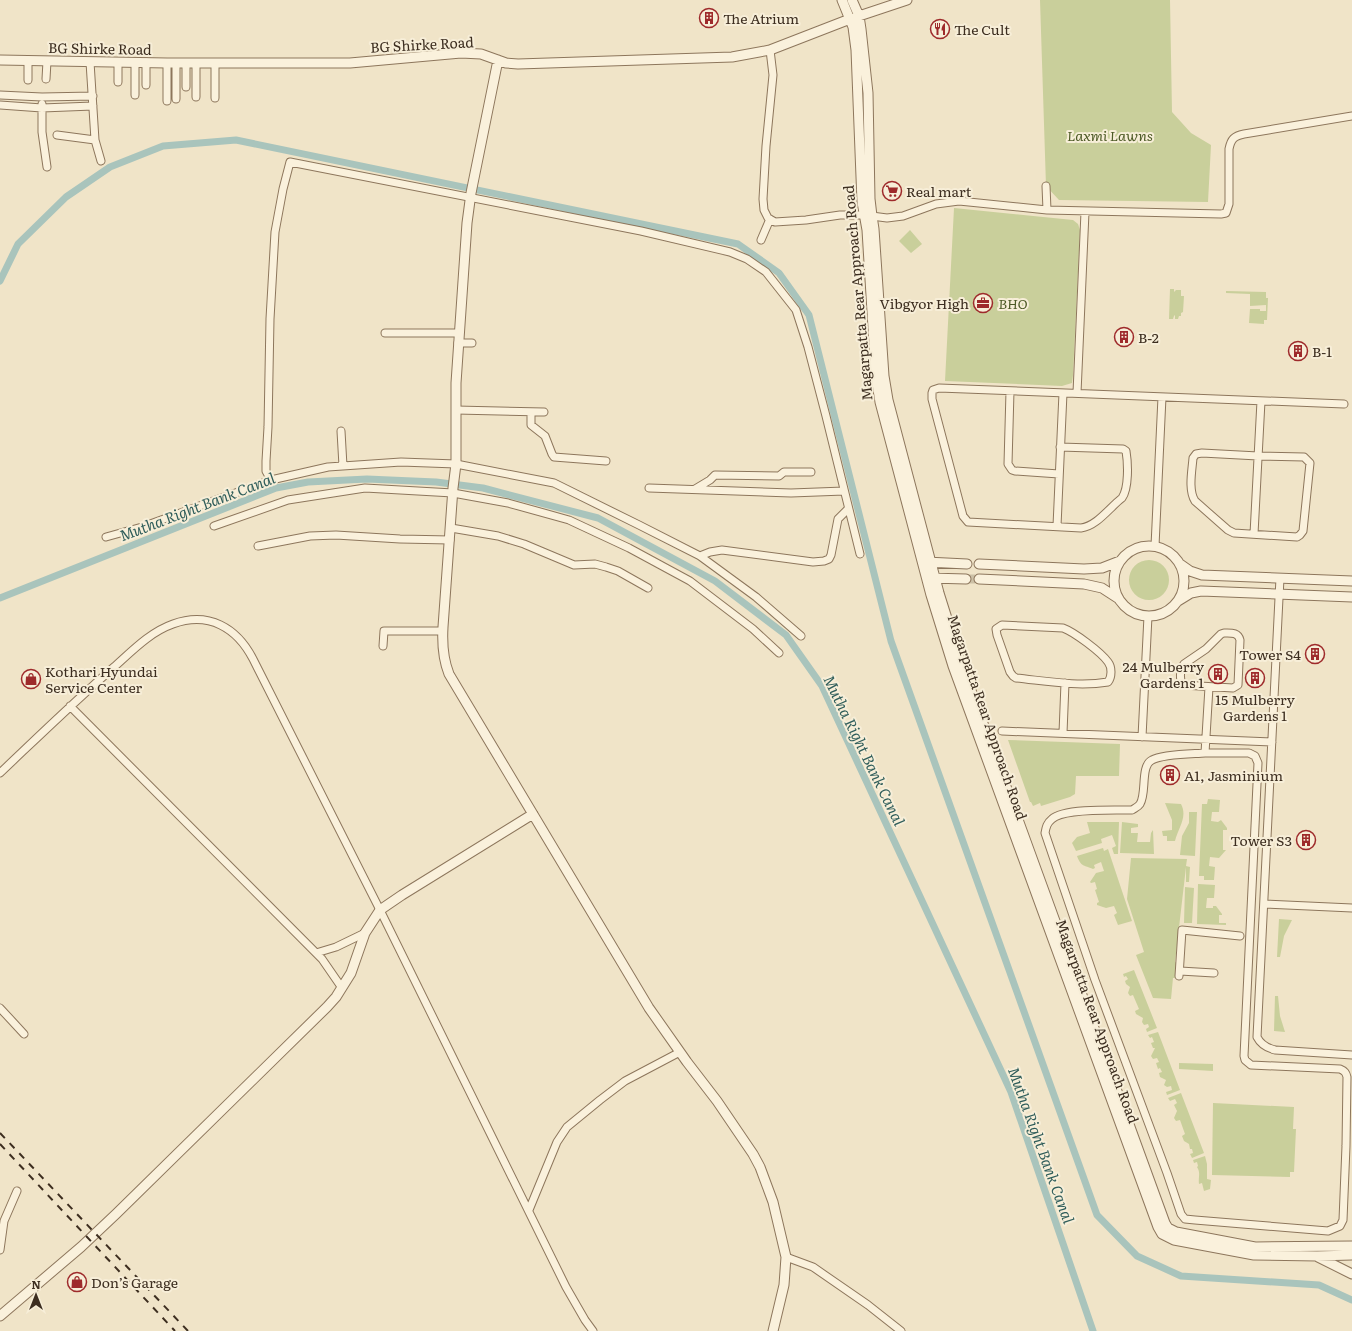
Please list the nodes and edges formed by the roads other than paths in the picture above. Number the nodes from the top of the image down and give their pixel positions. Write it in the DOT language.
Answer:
graph roads {
  1 [pos="842,0"];
  2 [pos="852,0"];
  3 [pos="907,0"];
  4 [pos="855,18"];
  5 [pos="770,50"];
  6 [pos="0,60"];
  7 [pos="28,60"];
  8 [pos="498,60"];
  9 [pos="46,61"];
  10 [pos="90,62"];
  11 [pos="118,62"];
  12 [pos="135,62"];
  13 [pos="146,62"];
  14 [pos="172,63"];
  15 [pos="186,63"];
  16 [pos="196,63"];
  17 [pos="215,63"];
  18 [pos="46,79"];
  19 [pos="28,80"];
  20 [pos="118,82"];
  21 [pos="146,85"];
  22 [pos="186,87"];
  23 [pos="0,95"];
  24 [pos="135,95"];
  25 [pos="93,96"];
  26 [pos="42,97"];
  27 [pos="196,97"];
  28 [pos="215,98"];
  29 [pos="176,99"];
  30 [pos="167,101"];
  31 [pos="0,105"];
  32 [pos="93,106"];
  33 [pos="42,108"];
  34 [pos="1352,116"];
  35 [pos="56,135"];
  36 [pos="95,140"];
  37 [pos="101,161"];
  38 [pos="47,167"];
  39 [pos="1046,186"];
  40 [pos="470,196"];
  41 [pos="1047,210"];
  42 [pos="1085,212"];
  43 [pos="868,215"];
  44 [pos="770,219"];
  45 [pos="761,240"];
  46 [pos="385,332"];
  47 [pos="459,333"];
  48 [pos="458,343"];
  49 [pos="472,343"];
  50 [pos="1010,391"];
  51 [pos="1063,393"];
  52 [pos="1077,394"];
  53 [pos="1159,397"];
  54 [pos="1261,401"];
  55 [pos="1344,404"];
  56 [pos="456,410"];
  57 [pos="531,412"];
  58 [pos="544,412"];
  59 [pos="341,431"];
  60 [pos="1060,447"];
  61 [pos="1258,456"];
  62 [pos="606,461"];
  63 [pos="343,466"];
  64 [pos="456,468"];
  65 [pos="811,472"];
  66 [pos="1059,474"];
  67 [pos="272,480"];
  68 [pos="649,488"];
  69 [pos="693,490"];
  70 [pos="453,491"];
  71 [pos="844,491"];
  72 [pos="848,509"];
  73 [pos="214,526"];
  74 [pos="1057,526"];
  75 [pos="451,528"];
  76 [pos="1254,534"];
  77 [pos="106,537"];
  78 [pos="450,540"];
  79 [pos="258,546"];
  80 [pos="1155,546"];
  81 [pos="860,554"];
  82 [pos="700,556"];
  83 [pos="1120,561"];
  84 [pos="927,562"];
  85 [pos="1179,563"];
  86 [pos="967,564"];
  87 [pos="979,564"];
  88 [pos="931,578"];
  89 [pos="1280,578"];
  90 [pos="966,579"];
  91 [pos="979,579"];
  92 [pos="1352,581"];
  93 [pos="648,588"];
  94 [pos="1280,594"];
  95 [pos="1352,597"];
  96 [pos="1119,599"];
  97 [pos="1178,601"];
  98 [pos="1148,616"];
  99 [pos="442,631"];
  100 [pos="801,636"];
  101 [pos="383,646"];
  102 [pos="779,653"];
  103 [pos="1065,683"];
  104 [pos="1209,687"];
  105 [pos="70,706"];
  106 [pos="1002,731"];
  107 [pos="1063,733"];
  108 [pos="1142,737"];
  109 [pos="1205,739"];
  110 [pos="1272,742"];
  111 [pos="1205,753"];
  112 [pos="0,773"];
  113 [pos="533,814"];
  114 [pos="1264,904"];
  115 [pos="1352,908"];
  116 [pos="380,910"];
  117 [pos="365,933"];
  118 [pos="1240,936"];
  119 [pos="1250,940"];
  120 [pos="1262,940"];
  121 [pos="316,953"];
  122 [pos="1214,973"];
  123 [pos="342,988"];
  124 [pos="0,1008"];
  125 [pos="24,1034"];
  126 [pos="680,1052"];
  127 [pos="1352,1055"];
  128 [pos="1349,1146"];
  129 [pos="17,1191"];
  130 [pos="529,1210"];
  131 [pos="1352,1246"];
  132 [pos="1308,1247"];
  133 [pos="0,1250"];
  134 [pos="1352,1255"];
  135 [pos="1317,1256"];
  136 [pos="786,1257"];
  137 [pos="1352,1274"];
  138 [pos="0,1316"];
  139 [pos="593,1331"];
  140 [pos="773,1331"];
  141 [pos="901,1331"];
  1 -- 4 [label="street, Magarpatta Rear Approach Road"];
  2 -- 4 [label="street, Magarpatta Rear Approach Road"];
  3 -- 4 [label="street, BG Shirke Road"];
  4 -- 5 [label="street, BG Shirke Road"];
  4 -- 43 [label="street, Magarpatta Rear Approach Road"];
  5 -- 8 [label="street, BG Shirke Road"];
  5 -- 44 [label="street"];
  6 -- 7 [label="street, BG Shirke Road"];
  7 -- 9 [label="street, BG Shirke Road"];
  7 -- 19 [label="street"];
  8 -- 17 [label="street, BG Shirke Road"];
  8 -- 40 [label="street"];
  9 -- 10 [label="street, BG Shirke Road"];
  9 -- 18 [label="street"];
  10 -- 11 [label="street, BG Shirke Road"];
  10 -- 25 [label="street"];
  11 -- 12 [label="street, BG Shirke Road"];
  11 -- 20 [label="street"];
  12 -- 13 [label="street, BG Shirke Road"];
  12 -- 24 [label="street"];
  13 -- 14 [label="street, BG Shirke Road"];
  13 -- 21 [label="street"];
  14 -- 15 [label="street, BG Shirke Road"];
  14 -- 29 [label="street"];
  14 -- 30 [label="street"];
  15 -- 16 [label="street, BG Shirke Road"];
  15 -- 22 [label="street"];
  16 -- 17 [label="street, BG Shirke Road"];
  16 -- 27 [label="street"];
  17 -- 28 [label="street"];
  23 -- 26 [label="street"];
  25 -- 26 [label="street"];
  25 -- 32 [label="street"];
  26 -- 33 [label="street"];
  31 -- 33 [label="street"];
  32 -- 33 [label="street"];
  32 -- 36 [label="street"];
  33 -- 38 [label="street"];
  34 -- 42 [label="street"];
  35 -- 36 [label="street"];
  36 -- 37 [label="street"];
  39 -- 41 [label="street"];
  40 -- 47 [label="street"];
  40 -- 67 [label="street"];
  40 -- 71 [label="street"];
  41 -- 42 [label="street"];
  41 -- 43 [label="street"];
  42 -- 52 [label="street"];
  43 -- 44 [label="street"];
  43 -- 84 [label="street, Magarpatta Rear Approach Road"];
  44 -- 45 [label="street"];
  46 -- 47 [label="street"];
  47 -- 48 [label="street"];
  48 -- 49 [label="street"];
  48 -- 56 [label="street"];
  50 -- 51 [label="street"];
  50 -- 66 [label="street"];
  50 -- 74 [label="street"];
  51 -- 52 [label="street"];
  51 -- 60 [label="street"];
  52 -- 53 [label="street"];
  53 -- 54 [label="street"];
  53 -- 80 [label="street"];
  54 -- 55 [label="street"];
  54 -- 61 [label="street"];
  56 -- 57 [label="street"];
  56 -- 64 [label="street"];
  57 -- 58 [label="street"];
  57 -- 62 [label="street"];
  59 -- 63 [label="street"];
  60 -- 66 [label="street"];
  60 -- 74 [label="street"];
  61 -- 76 [label="street"];
  61 -- 76 [label="street"];
  61 -- 76 [label="street"];
  63 -- 64 [label="street"];
  63 -- 67 [label="street"];
  64 -- 70 [label="street"];
  64 -- 82 [label="street"];
  65 -- 69 [label="street"];
  66 -- 74 [label="street"];
  67 -- 77 [label="street"];
  68 -- 69 [label="street"];
  69 -- 71 [label="street"];
  70 -- 73 [label="street"];
  70 -- 75 [label="street"];
  70 -- 102 [label="street"];
  71 -- 72 [label="street"];
  72 -- 81 [label="street"];
  72 -- 82 [label="street"];
  75 -- 78 [label="street"];
  75 -- 93 [label="street"];
  78 -- 79 [label="street"];
  78 -- 99 [label="street"];
  80 -- 83 [label="street"];
  80 -- 85 [label="street"];
  82 -- 100 [label="street"];
  83 -- 87 [label="street"];
  83 -- 96 [label="street"];
  84 -- 86 [label="street"];
  84 -- 88 [label="street, Magarpatta Rear Approach Road"];
  85 -- 89 [label="street"];
  85 -- 97 [label="street"];
  88 -- 90 [label="street"];
  88 -- 132 [label="street, Magarpatta Rear Approach Road"];
  88 -- 135 [label="street, Magarpatta Rear Approach Road"];
  89 -- 92 [label="street"];
  89 -- 94 [label="street"];
  91 -- 96 [label="street"];
  94 -- 95 [label="street"];
  94 -- 97 [label="street"];
  94 -- 110 [label="street"];
  96 -- 98 [label="street"];
  97 -- 98 [label="street"];
  98 -- 108 [label="street"];
  99 -- 101 [label="street"];
  99 -- 113 [label="street"];
  103 -- 103 [label="street"];
  103 -- 107 [label="street"];
  104 -- 104 [label="street"];
  104 -- 109 [label="street"];
  105 -- 112 [label="street"];
  105 -- 116 [label="street"];
  105 -- 121 [label="street"];
  106 -- 107 [label="street"];
  107 -- 108 [label="street"];
  108 -- 109 [label="street"];
  109 -- 110 [label="street"];
  109 -- 111 [label="street"];
  110 -- 114 [label="street"];
  111 -- 119 [label="street"];
  111 -- 128 [label="street"];
  113 -- 116 [label="street"];
  113 -- 126 [label="street"];
  114 -- 115 [label="street"];
  114 -- 120 [label="street"];
  116 -- 117 [label="street"];
  116 -- 130 [label="street"];
  117 -- 121 [label="street"];
  117 -- 123 [label="street"];
  118 -- 122 [label="street"];
  119 -- 120 [label="street"];
  119 -- 128 [label="street"];
  120 -- 127 [label="street"];
  121 -- 123 [label="street"];
  123 -- 138 [label="street"];
  124 -- 125 [label="street"];
  126 -- 130 [label="street"];
  126 -- 136 [label="street"];
  129 -- 133 [label="street"];
  130 -- 139 [label="street"];
  131 -- 132 [label="street, Magarpatta Rear Approach Road"];
  132 -- 135 [label="street"];
  134 -- 135 [label="street, Magarpatta Rear Approach Road"];
  135 -- 137 [label="street"];
  136 -- 140 [label="street"];
  136 -- 141 [label="street"];
}
